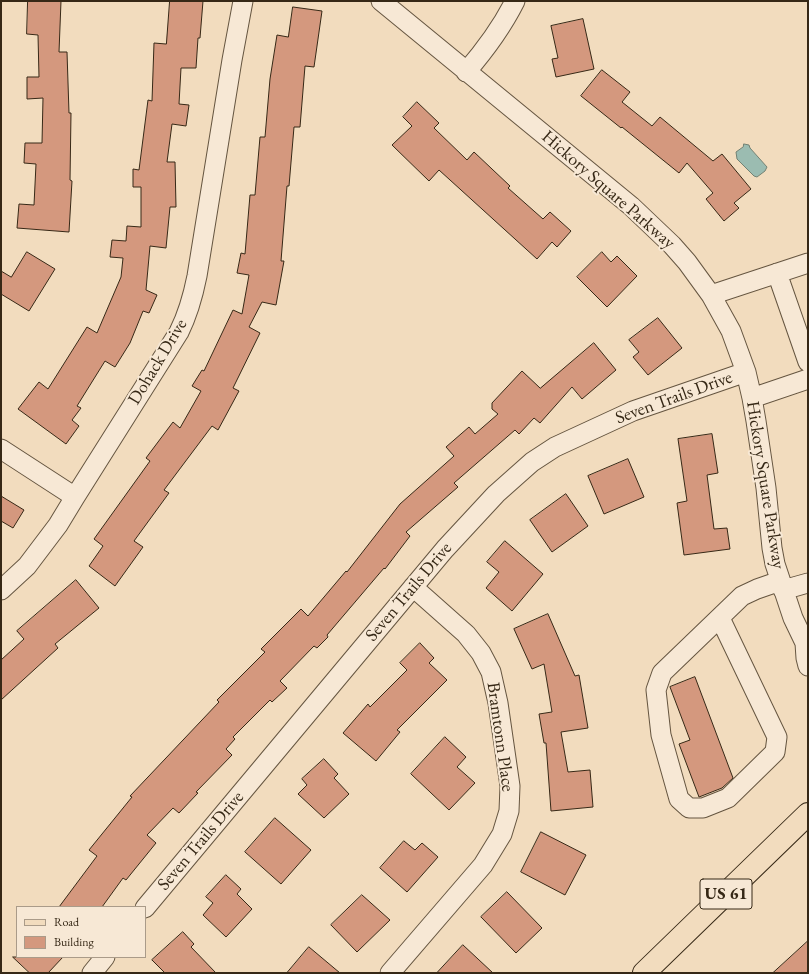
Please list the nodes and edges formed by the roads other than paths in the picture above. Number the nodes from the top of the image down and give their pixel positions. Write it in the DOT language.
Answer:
graph roads {
  1 [pos="243,1"];
  2 [pos="381,1"];
  3 [pos="515,1"];
  4 [pos="466,72"];
  5 [pos="808,263"];
  6 [pos="777,273"];
  7 [pos="711,295"];
  8 [pos="808,362"];
  9 [pos="746,372"];
  10 [pos="808,379"];
  11 [pos="752,398"];
  12 [pos="1,449"];
  13 [pos="75,497"];
  14 [pos="808,583"];
  15 [pos="782,586"];
  16 [pos="413,587"];
  17 [pos="1,590"];
  18 [pos="720,618"];
  19 [pos="807,644"];
  20 [pos="808,666"];
  21 [pos="808,814"];
  22 [pos="146,907"];
  23 [pos="104,958"];
  24 [pos="92,973"];
  25 [pos="390,973"];
  26 [pos="644,973"];
  1 -- 13 [label="street, Dohack Drive"];
  2 -- 4 [label="street, Hickory Square Parkway"];
  3 -- 4 [label="street"];
  4 -- 7 [label="street, Hickory Square Parkway"];
  5 -- 6 [label="street"];
  6 -- 7 [label="street"];
  6 -- 8 [label="street"];
  7 -- 9 [label="street, Hickory Square Parkway"];
  9 -- 11 [label="street, Hickory Square Parkway"];
  9 -- 16 [label="street, Seven Trails Drive"];
  10 -- 11 [label="street"];
  11 -- 15 [label="street, Hickory Square Parkway"];
  12 -- 13 [label="street"];
  13 -- 17 [label="street, Dohack Drive"];
  14 -- 15 [label="street"];
  15 -- 18 [label="street"];
  15 -- 19 [label="street, Hickory Square Parkway"];
  16 -- 22 [label="street, Seven Trails Drive"];
  16 -- 25 [label="street, Bramtonn Place"];
  18 -- 18 [label="street"];
  19 -- 20 [label="street, Hickory Square Parkway"];
  21 -- 26 [label="main road, US 61"];
  23 -- 24 [label="street"];
}
